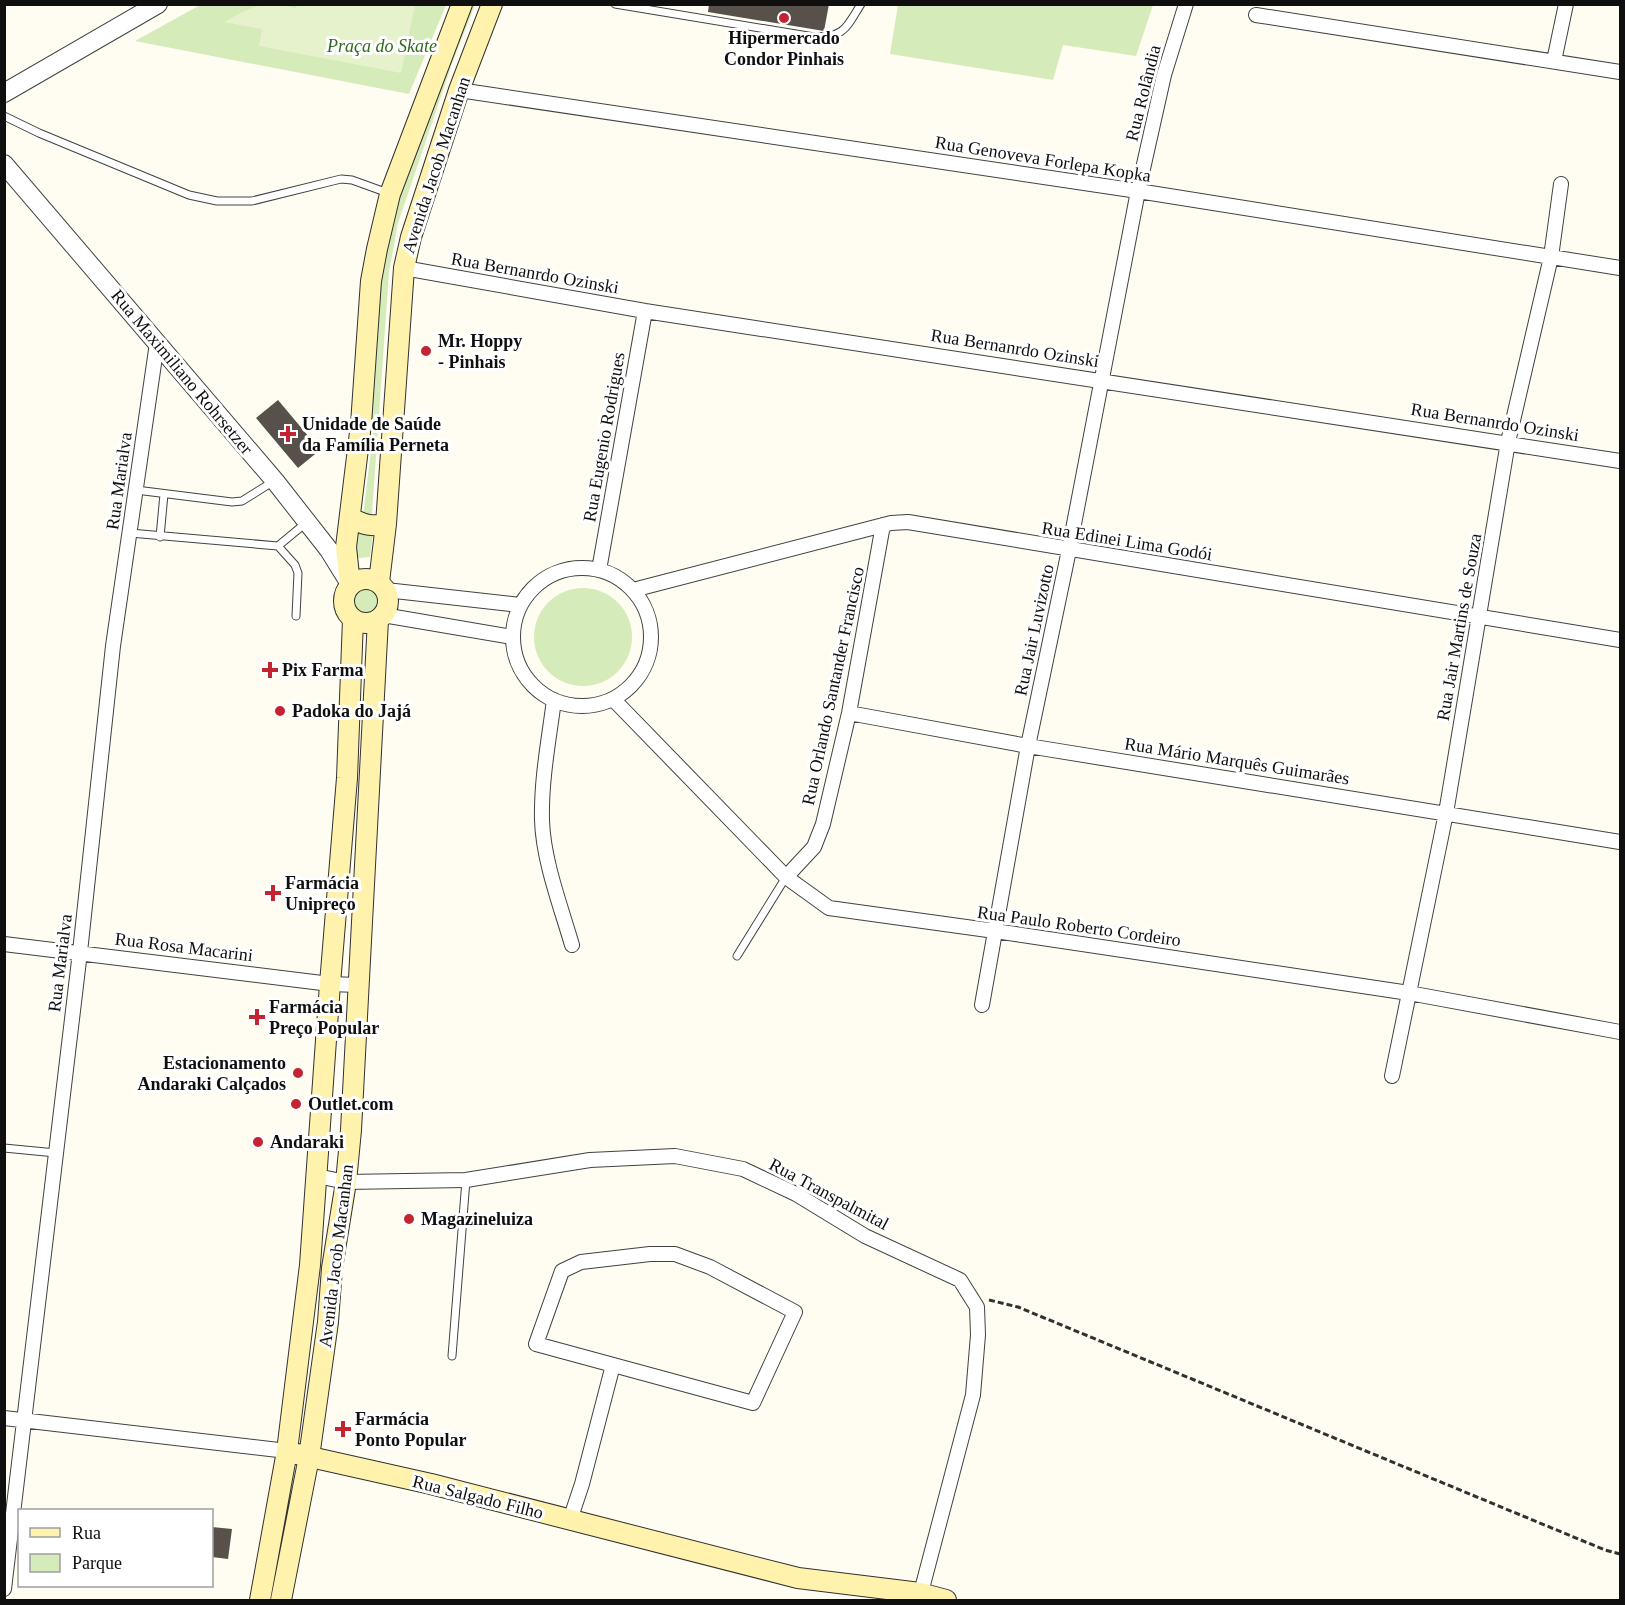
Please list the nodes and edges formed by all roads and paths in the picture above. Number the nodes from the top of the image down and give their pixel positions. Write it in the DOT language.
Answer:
graph roads {
  1 [pos="158,4"];
  2 [pos="462,4"];
  3 [pos="492,4"];
  4 [pos="615,4"];
  5 [pos="861,4"];
  6 [pos="1186,4"];
  7 [pos="1566,4"];
  8 [pos="1256,15"];
  9 [pos="1554,62"];
  10 [pos="1620,72"];
  11 [pos="459,90"];
  12 [pos="4,93"];
  13 [pos="4,116"];
  14 [pos="4,164"];
  15 [pos="1561,184"];
  16 [pos="1138,191"];
  17 [pos="390,194"];
  18 [pos="1551,257"];
  19 [pos="404,268"];
  20 [pos="1620,268"];
  21 [pos="645,311"];
  22 [pos="157,343"];
  23 [pos="1102,380"];
  24 [pos="1508,442"];
  25 [pos="1620,461"];
  26 [pos="275,481"];
  27 [pos="136,490"];
  28 [pos="164,494"];
  29 [pos="351,518"];
  30 [pos="308,521"];
  31 [pos="386,524"];
  32 [pos="883,525"];
  33 [pos="130,533"];
  34 [pos="160,537"];
  35 [pos="278,546"];
  36 [pos="1069,550"];
  37 [pos="598,570"];
  38 [pos="350,585"];
  39 [pos="383,586"];
  40 [pos="633,590"];
  41 [pos="520,606"];
  42 [pos="296,616"];
  43 [pos="1479,616"];
  44 [pos="381,618"];
  45 [pos="353,619"];
  46 [pos="512,637"];
  47 [pos="1620,640"];
  48 [pos="613,699"];
  49 [pos="554,700"];
  50 [pos="849,713"];
  51 [pos="1028,746"];
  52 [pos="1446,813"];
  53 [pos="1620,843"];
  54 [pos="786,877"];
  55 [pos="995,931"];
  56 [pos="4,944"];
  57 [pos="572,945"];
  58 [pos="80,952"];
  59 [pos="737,956"];
  60 [pos="330,984"];
  61 [pos="358,985"];
  62 [pos="1409,993"];
  63 [pos="982,1005"];
  64 [pos="1620,1032"];
  65 [pos="1392,1076"];
  66 [pos="4,1148"];
  67 [pos="56,1153"];
  68 [pos="317,1176"];
  69 [pos="466,1180"];
  70 [pos="346,1182"];
  71 [pos="970,1296"];
  72 [pos="452,1356"];
  73 [pos="613,1365"];
  74 [pos="4,1418"];
  75 [pos="24,1421"];
  76 [pos="287,1451"];
  77 [pos="309,1457"];
  78 [pos="570,1520"];
  79 [pos="1620,1554"];
  80 [pos="4,1589"];
  81 [pos="920,1597"];
  82 [pos="260,1600"];
  83 [pos="281,1600"];
  84 [pos="946,1600"];
  1 -- 12 [label="street"];
  2 -- 17 [label="main road, Avenida Jacob Macanhan"];
  3 -- 11 [label="main road, Avenida Jacob Macanhan"];
  4 -- 5 [label="lane"];
  6 -- 16 [label="street, Rua Rolândia"];
  7 -- 9 [label="street"];
  8 -- 9 [label="street"];
  9 -- 10 [label="street"];
  11 -- 16 [label="street, Rua Genoveva Forlepa Kopka"];
  11 -- 19 [label="main road, Avenida Jacob Macanhan"];
  13 -- 17 [label="lane"];
  14 -- 22 [label="street, Rua Maximiliano Rohrsetzer"];
  15 -- 18 [label="street, Rua Jair Martins de Souza"];
  16 -- 18 [label="street, Rua Genoveva Forlepa Kopka"];
  16 -- 23 [label="street, Rua Jair Luvizotto"];
  17 -- 29 [label="main road, Avenida Jacob Macanhan"];
  18 -- 20 [label="street, Rua Genoveva Forlepa Kopka"];
  18 -- 24 [label="street, Rua Jair Martins de Souza"];
  19 -- 21 [label="street, Rua Bernanrdo Ozinski"];
  19 -- 31 [label="main road, Avenida Jacob Macanhan"];
  21 -- 23 [label="street, Rua Bernanrdo Ozinski"];
  21 -- 37 [label="street, Rua Eugenio Rodrigues"];
  22 -- 26 [label="street, Rua Maximiliano Rohrsetzer"];
  22 -- 27 [label="street, Rua Marialva"];
  23 -- 24 [label="street, Rua Bernanrdo Ozinski"];
  23 -- 36 [label="street, Rua Jair Luvizotto"];
  24 -- 25 [label="street, Rua Bernanrdo Ozinski"];
  24 -- 43 [label="street, Rua Jair Martins de Souza"];
  26 -- 28 [label="lane"];
  26 -- 30 [label="street, Rua Maximiliano Rohrsetzer"];
  27 -- 28 [label="lane"];
  27 -- 33 [label="street, Rua Marialva"];
  28 -- 34 [label="lane"];
  29 -- 31 [label="main road"];
  29 -- 38 [label="main road, Avenida Jacob Macanhan"];
  30 -- 35 [label="lane"];
  30 -- 38 [label="street, Rua Maximiliano Rohrsetzer"];
  31 -- 39 [label="main road, Avenida Jacob Macanhan"];
  32 -- 36 [label="street, Rua Edinei Lima Godói"];
  32 -- 40 [label="street, Rua Edinei Lima Godói"];
  32 -- 50 [label="street, Rua Orlando Santander Francisco"];
  33 -- 34 [label="lane"];
  33 -- 58 [label="street, Rua Marialva"];
  34 -- 35 [label="lane"];
  35 -- 42 [label="lane"];
  36 -- 43 [label="street, Rua Edinei Lima Godói"];
  36 -- 51 [label="street, Rua Jair Luvizotto"];
  37 -- 40 [label="street"];
  37 -- 41 [label="street"];
  38 -- 39 [label="main road"];
  38 -- 45 [label="main road"];
  39 -- 41 [label="street"];
  39 -- 44 [label="main road"];
  40 -- 48 [label="street"];
  41 -- 46 [label="street"];
  43 -- 47 [label="street, Rua Edinei Lima Godói"];
  43 -- 52 [label="street, Rua Jair Martins de Souza"];
  44 -- 45 [label="main road"];
  44 -- 46 [label="street"];
  44 -- 61 [label="main road, Avenida Jacob Macanhan"];
  45 -- 60 [label="main road, Avenida Jacob Macanhan"];
  46 -- 49 [label="street"];
  48 -- 49 [label="street"];
  48 -- 54 [label="street, Rua Paulo Roberto Cordeiro"];
  49 -- 57 [label="street"];
  50 -- 51 [label="street, Rua Mário Marquês Guimarães"];
  50 -- 54 [label="street, Rua Orlando Santander Francisco"];
  51 -- 52 [label="street, Rua Mário Marquês Guimarães"];
  51 -- 55 [label="street, Rua Jair Luvizotto"];
  52 -- 53 [label="street, Rua Mário Marquês Guimarães"];
  52 -- 62 [label="street, Rua Jair Martins de Souza"];
  54 -- 55 [label="street, Rua Paulo Roberto Cordeiro"];
  54 -- 59 [label="lane"];
  55 -- 62 [label="street, Rua Paulo Roberto Cordeiro"];
  55 -- 63 [label="street, Rua Jair Luvizotto"];
  56 -- 58 [label="street, Rua Rosa Macarini"];
  58 -- 60 [label="street, Rua Rosa Macarini"];
  58 -- 67 [label="street, Rua Marialva"];
  60 -- 61 [label="street, Rua Rosa Macarini"];
  60 -- 68 [label="main road, Avenida Jacob Macanhan"];
  61 -- 70 [label="main road, Avenida Jacob Macanhan"];
  62 -- 64 [label="street, Rua Paulo Roberto Cordeiro"];
  62 -- 65 [label="street, Rua Jair Martins de Souza"];
  66 -- 67 [label="lane"];
  67 -- 75 [label="street, Rua Marialva"];
  68 -- 70 [label="street, Rua Transpalmital"];
  68 -- 76 [label="main road, Avenida Jacob Macanhan"];
  69 -- 70 [label="street, Rua Transpalmital"];
  69 -- 71 [label="street, Rua Transpalmital"];
  69 -- 72 [label="lane"];
  70 -- 77 [label="main road, Avenida Jacob Macanhan"];
  71 -- 79 [label="path"];
  71 -- 81 [label="street, Rua Transpalmital"];
  73 -- 73 [label="street"];
  73 -- 78 [label="street"];
  74 -- 75 [label="street, Rua Salgado Filho"];
  75 -- 76 [label="street, Rua Salgado Filho"];
  75 -- 80 [label="street, Rua Marialva"];
  76 -- 77 [label="main road, Rua Salgado Filho"];
  76 -- 82 [label="main road, Avenida Jacob Macanhan"];
  77 -- 78 [label="main road, Rua Salgado Filho"];
  77 -- 83 [label="main road, Avenida Jacob Macanhan"];
  78 -- 81 [label="main road, Rua Salgado Filho"];
  81 -- 84 [label="main road, Rua Salgado Filho"];
}
